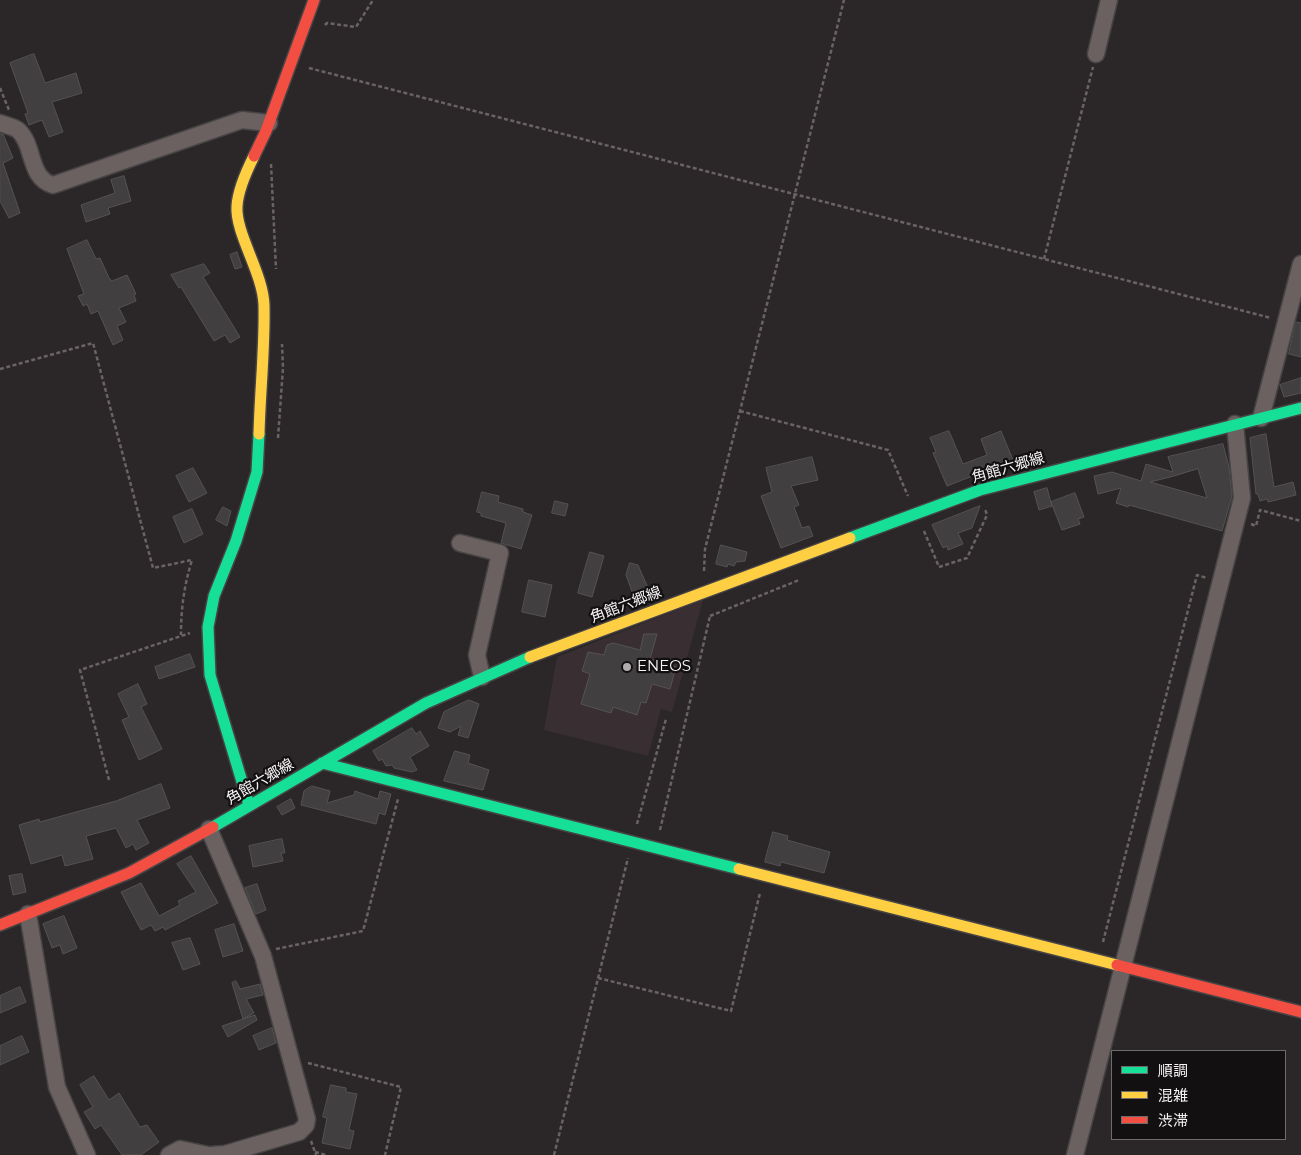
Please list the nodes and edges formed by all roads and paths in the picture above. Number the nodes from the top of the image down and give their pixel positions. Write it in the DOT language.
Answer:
graph roads {
  1 [pos="314,0"];
  2 [pos="844,0"];
  3 [pos="1109,0"];
  4 [pos="1096,54"];
  5 [pos="290,64"];
  6 [pos="0,88"];
  7 [pos="269,123"];
  8 [pos="6,125"];
  9 [pos="795,195"];
  10 [pos="1044,259"];
  11 [pos="1301,264"];
  12 [pos="1286,322"];
  13 [pos="0,369"];
  14 [pos="1301,408"];
  15 [pos="740,411"];
  16 [pos="1261,418"];
  17 [pos="1236,424"];
  18 [pos="980,490"];
  19 [pos="915,514"];
  20 [pos="1235,520"];
  21 [pos="1301,521"];
  22 [pos="915,534"];
  23 [pos="460,543"];
  24 [pos="808,577"];
  25 [pos="1220,580"];
  26 [pos="717,586"];
  27 [pos="704,591"];
  28 [pos="710,616"];
  29 [pos="208,626"];
  30 [pos="181,636"];
  31 [pos="482,677"];
  32 [pos="666,719"];
  33 [pos="322,763"];
  34 [pos="109,780"];
  35 [pos="402,784"];
  36 [pos="249,805"];
  37 [pos="209,829"];
  38 [pos="632,842"];
  39 [pos="656,848"];
  40 [pos="764,876"];
  41 [pos="28,914"];
  42 [pos="0,925"];
  43 [pos="261,952"];
  44 [pos="1098,961"];
  45 [pos="1123,967"];
  46 [pos="598,978"];
  47 [pos="1301,1012"];
  48 [pos="290,1058"];
  49 [pos="315,1152"];
  50 [pos="87,1155"];
  51 [pos="169,1155"];
  52 [pos="208,1155"];
  53 [pos="212,1155"];
  54 [pos="326,1155"];
  55 [pos="385,1155"];
  56 [pos="554,1155"];
  57 [pos="1076,1155"];
  1 -- 5 [label="street"];
  2 -- 9 [label="path"];
  3 -- 4 [label="street"];
  4 -- 10 [label="path"];
  5 -- 7 [label="street"];
  5 -- 9 [label="path"];
  6 -- 8 [label="path"];
  7 -- 8 [label="street"];
  7 -- 29 [label="street"];
  9 -- 10 [label="path"];
  9 -- 15 [label="path"];
  10 -- 12 [label="path"];
  11 -- 12 [label="street"];
  12 -- 16 [label="street"];
  13 -- 30 [label="path"];
  14 -- 16 [label="street, 角館六郷線"];
  15 -- 19 [label="path"];
  15 -- 27 [label="path"];
  16 -- 17 [label="street, 角館六郷線"];
  17 -- 18 [label="street, 角館六郷線"];
  17 -- 20 [label="street"];
  18 -- 19 [label="street, 角館六郷線"];
  18 -- 22 [label="path"];
  19 -- 26 [label="street, 角館六郷線"];
  20 -- 21 [label="path"];
  20 -- 25 [label="street"];
  23 -- 31 [label="street"];
  24 -- 28 [label="path"];
  25 -- 44 [label="path"];
  25 -- 45 [label="street"];
  26 -- 27 [label="street, 角館六郷線"];
  26 -- 28 [label="path"];
  27 -- 31 [label="street, 角館六郷線"];
  28 -- 39 [label="path"];
  29 -- 30 [label="path"];
  29 -- 36 [label="street"];
  30 -- 34 [label="path"];
  31 -- 33 [label="street, 角館六郷線"];
  32 -- 38 [label="path"];
  33 -- 35 [label="street"];
  33 -- 36 [label="street, 角館六郷線"];
  35 -- 38 [label="street"];
  35 -- 43 [label="path"];
  36 -- 37 [label="street, 角館六郷線"];
  37 -- 41 [label="street, 角館六郷線"];
  37 -- 43 [label="street"];
  38 -- 39 [label="street"];
  38 -- 46 [label="path"];
  39 -- 40 [label="street"];
  40 -- 44 [label="street"];
  40 -- 46 [label="path"];
  41 -- 42 [label="street, 角館六郷線"];
  41 -- 50 [label="street"];
  43 -- 48 [label="street"];
  44 -- 45 [label="street"];
  45 -- 47 [label="street"];
  45 -- 57 [label="street"];
  46 -- 56 [label="path"];
  48 -- 53 [label="street"];
  48 -- 55 [label="path"];
  49 -- 54 [label="path"];
  51 -- 52 [label="street"];
}
